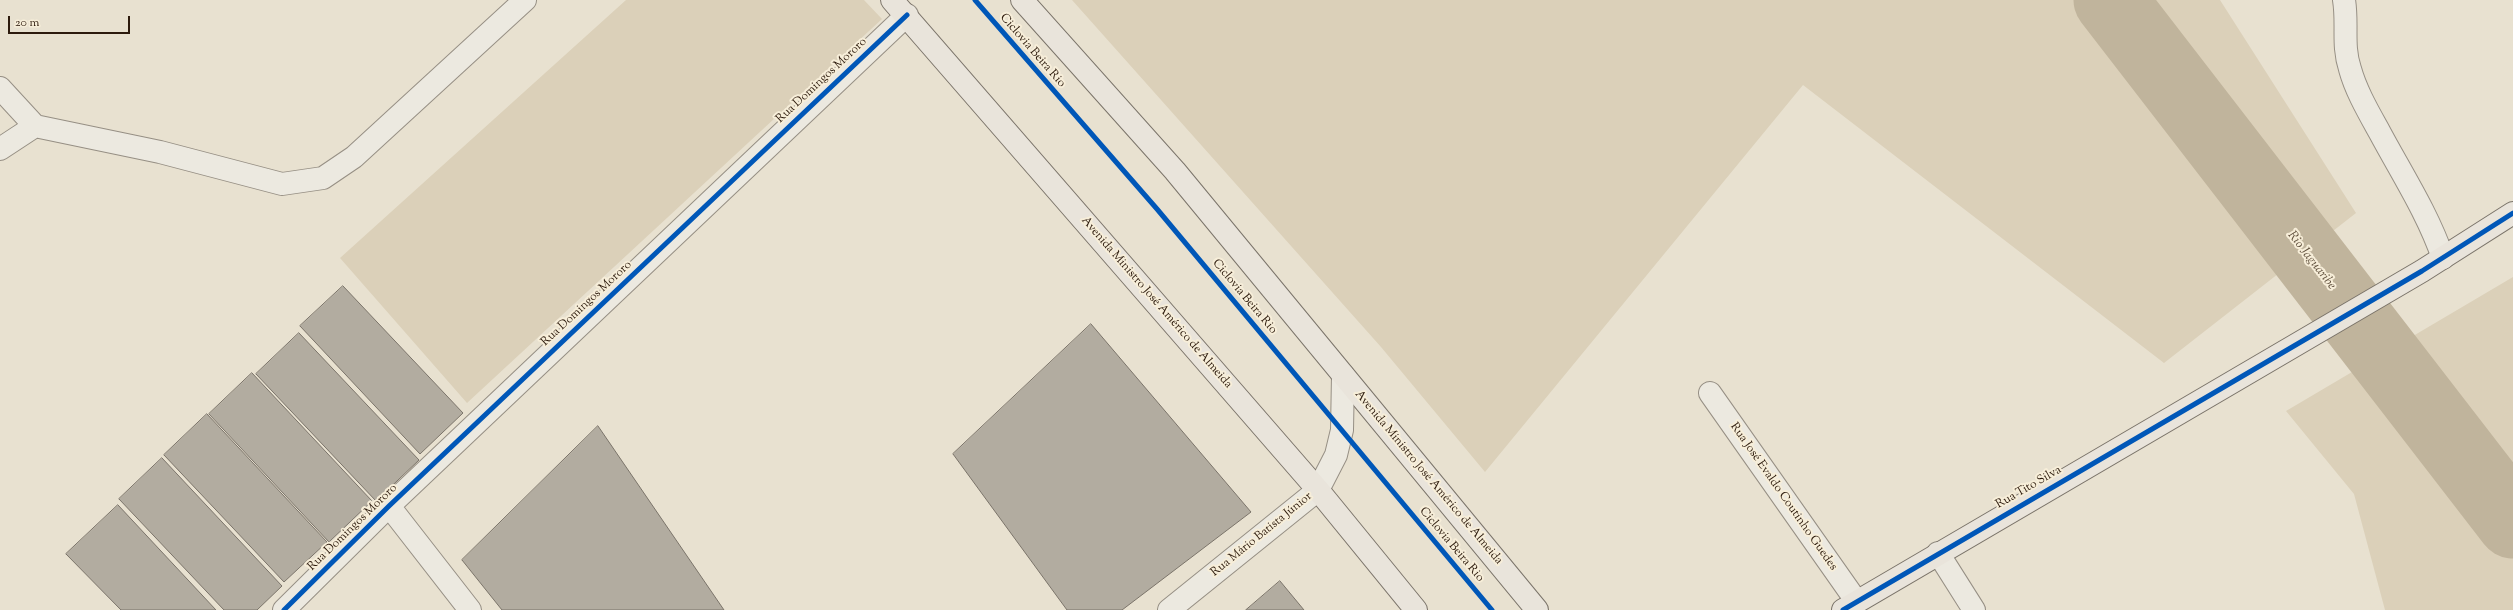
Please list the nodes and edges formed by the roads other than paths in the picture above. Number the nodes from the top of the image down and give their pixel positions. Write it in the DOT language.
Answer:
graph roads {
  1 [pos="524,0"];
  2 [pos="1022,0"];
  3 [pos="2344,0"];
  4 [pos="900,8"];
  5 [pos="0,88"];
  6 [pos="35,126"];
  7 [pos="0,149"];
  8 [pos="2513,213"];
  9 [pos="2443,258"];
  10 [pos="1343,375"];
  11 [pos="1710,393"];
  12 [pos="1318,490"];
  13 [pos="389,506"];
  14 [pos="1938,553"];
  15 [pos="1850,606"];
  16 [pos="284,610"];
  17 [pos="470,610"];
  18 [pos="1168,610"];
  19 [pos="1416,610"];
  20 [pos="1537,610"];
  21 [pos="1974,610"];
  1 -- 6 [label="street"];
  2 -- 10 [label="main road, Avenida Ministro José Américo de Almeida"];
  3 -- 9 [label="street"];
  4 -- 12 [label="main road, Avenida Ministro José Américo de Almeida"];
  4 -- 13 [label="street, Rua Domingos Mororo"];
  5 -- 6 [label="street"];
  6 -- 7 [label="street"];
  8 -- 9 [label="main road, Rua Tito Silva"];
  9 -- 14 [label="main road, Rua Tito Silva"];
  10 -- 12 [label="street, Rua Mário Batista Júnior"];
  10 -- 20 [label="main road, Avenida Ministro José Américo de Almeida"];
  11 -- 15 [label="street, Rua José Evaldo Coutinho Guedes"];
  12 -- 18 [label="street, Rua Mário Batista Júnior"];
  12 -- 19 [label="main road, Avenida Ministro José Américo de Almeida"];
  13 -- 16 [label="street, Rua Domingos Mororo"];
  13 -- 17 [label="street"];
  14 -- 15 [label="main road, Rua Tito Silva"];
  14 -- 21 [label="street"];
}
